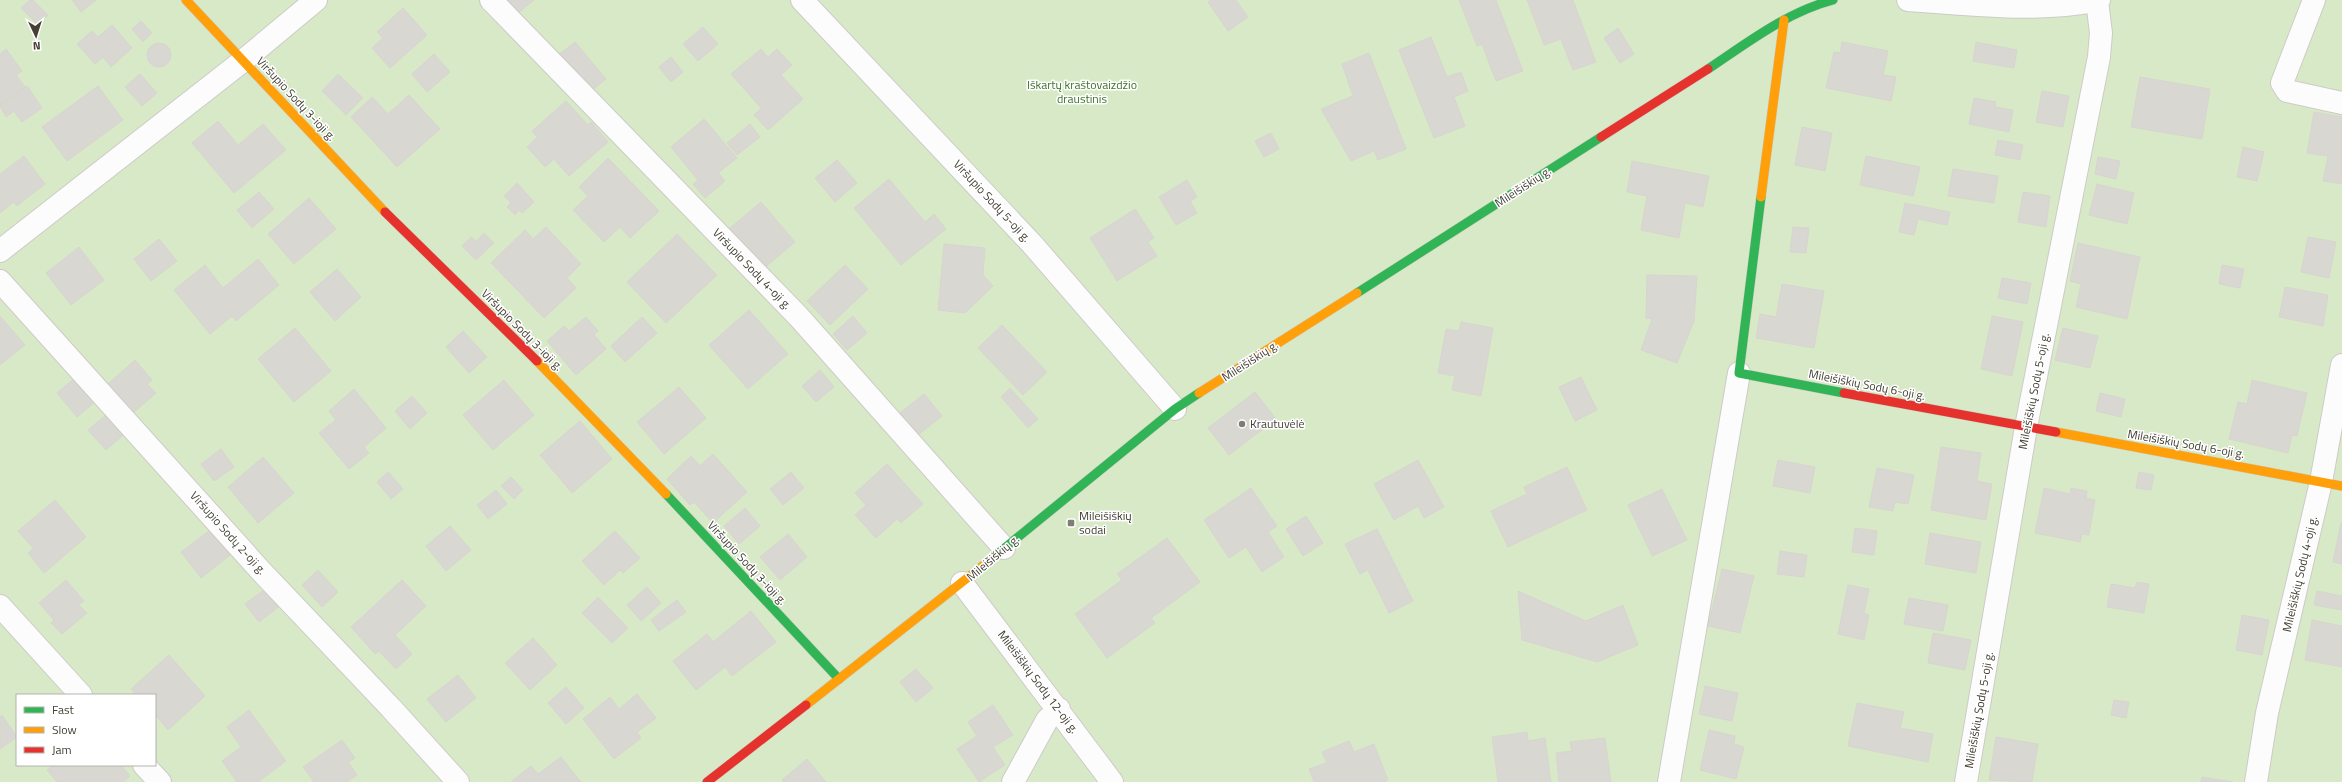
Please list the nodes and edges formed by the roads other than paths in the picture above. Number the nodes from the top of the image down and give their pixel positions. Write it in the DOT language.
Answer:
graph roads {
  1 [pos="186,0"];
  2 [pos="316,0"];
  3 [pos="491,0"];
  4 [pos="802,0"];
  5 [pos="1833,0"];
  6 [pos="1908,0"];
  7 [pos="2098,0"];
  8 [pos="2314,0"];
  9 [pos="1784,20"];
  10 [pos="244,60"];
  11 [pos="2342,103"];
  12 [pos="0,251"];
  13 [pos="0,281"];
  14 [pos="2342,365"];
  15 [pos="1739,373"];
  16 [pos="1175,409"];
  17 [pos="2026,427"];
  18 [pos="2321,482"];
  19 [pos="2342,486"];
  20 [pos="1004,548"];
  21 [pos="962,583"];
  22 [pos="0,606"];
  23 [pos="839,679"];
  24 [pos="80,694"];
  25 [pos="1059,709"];
  26 [pos="145,766"];
  27 [pos="160,782"];
  28 [pos="458,782"];
  29 [pos="707,782"];
  30 [pos="1013,782"];
  31 [pos="1112,782"];
  32 [pos="1669,782"];
  33 [pos="1966,782"];
  34 [pos="2256,782"];
  1 -- 10 [label="street, Viršupio Sodų 3-ioji g."];
  2 -- 10 [label="street"];
  3 -- 20 [label="street, Viršupio Sodų 4-oji g."];
  4 -- 16 [label="street, Viršupio Sodų 5-oji g."];
  5 -- 9 [label="street, Mileišiškių g."];
  6 -- 7 [label="street"];
  7 -- 17 [label="street, Mileišiškių Sodų 5-oji g."];
  8 -- 11 [label="street"];
  9 -- 15 [label="street"];
  9 -- 16 [label="street, Mileišiškių g."];
  10 -- 12 [label="street"];
  10 -- 23 [label="street, Viršupio Sodų 3-ioji g."];
  13 -- 28 [label="street, Viršupio Sodų 2-oji g."];
  14 -- 18 [label="street, Mileišiškių Sodų 4-oji g."];
  15 -- 17 [label="street, Mileišiškių Sodų 6-oji g."];
  15 -- 32 [label="street"];
  16 -- 20 [label="street, Mileišiškių g."];
  17 -- 18 [label="street, Mileišiškių Sodų 6-oji g."];
  17 -- 33 [label="street, Mileišiškių Sodų 5-oji g."];
  18 -- 19 [label="street, Mileišiškių Sodų 6-oji g."];
  18 -- 34 [label="street, Mileišiškių Sodų 4-oji g."];
  20 -- 21 [label="street, Mileišiškių g."];
  21 -- 23 [label="street, Mileišiškių g."];
  21 -- 25 [label="street, Mileišiškių Sodų 12-oji g."];
  22 -- 24 [label="street"];
  23 -- 29 [label="street, Mileišiškių g."];
  25 -- 30 [label="street"];
  25 -- 31 [label="street, Mileišiškių Sodų 12-oji g."];
  26 -- 27 [label="street"];
}
